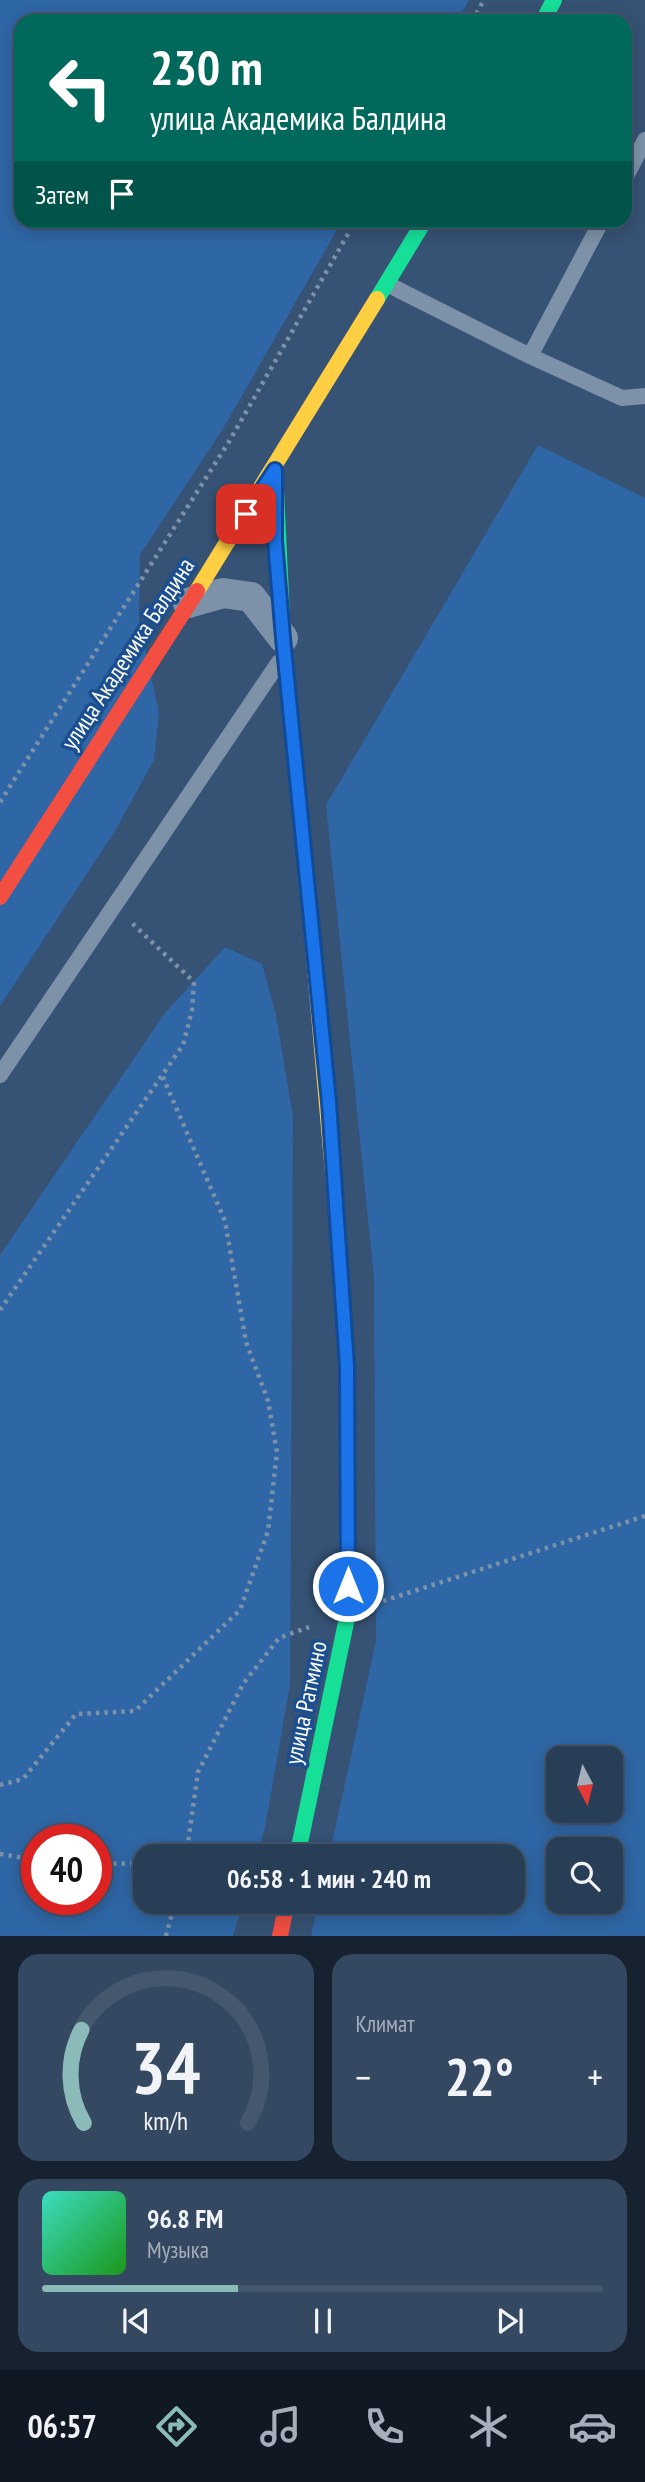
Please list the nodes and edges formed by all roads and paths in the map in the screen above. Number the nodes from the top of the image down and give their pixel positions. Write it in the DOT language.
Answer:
graph roads {
  1 [pos="645,140"];
  2 [pos="632,165"];
  3 [pos="351,228"];
  4 [pos="420,228"];
  5 [pos="598,228"];
  6 [pos="387,285"];
  7 [pos="530,356"];
  8 [pos="645,396"];
  9 [pos="275,470"];
  10 [pos="188,603"];
  11 [pos="283,646"];
  12 [pos="0,802"];
  13 [pos="0,897"];
  14 [pos="114,905"];
  15 [pos="0,1075"];
  16 [pos="162,1075"];
  17 [pos="0,1310"];
  18 [pos="0,1785"];
  19 [pos="300,1844"];
  20 [pos="0,1854"];
  21 [pos="21,1857"];
  22 [pos="133,1863"];
  23 [pos="112,1864"];
  24 [pos="171,1914"];
  25 [pos="285,1914"];
  26 [pos="166,1936"];
  27 [pos="280,1936"];
  1 -- 2 [label="lane"];
  3 -- 12 [label="path"];
  4 -- 6 [label="street, улица Академика Балдина"];
  5 -- 7 [label="lane"];
  6 -- 7 [label="lane"];
  6 -- 9 [label="street, улица Академика Балдина"];
  7 -- 8 [label="lane"];
  9 -- 10 [label="street, улица Академика Балдина"];
  9 -- 11 [label="street, улица Ратмино"];
  10 -- 11 [label="street"];
  10 -- 13 [label="street, улица Академика Балдина"];
  11 -- 14 [label="lane"];
  11 -- 19 [label="street, улица Ратмино"];
  14 -- 15 [label="lane"];
  14 -- 16 [label="path"];
  16 -- 17 [label="path"];
  16 -- 18 [label="path"];
  20 -- 21 [label="path"];
  22 -- 23 [label="path"];
  24 -- 26 [label="path"];
  25 -- 27 [label="street"];
}
